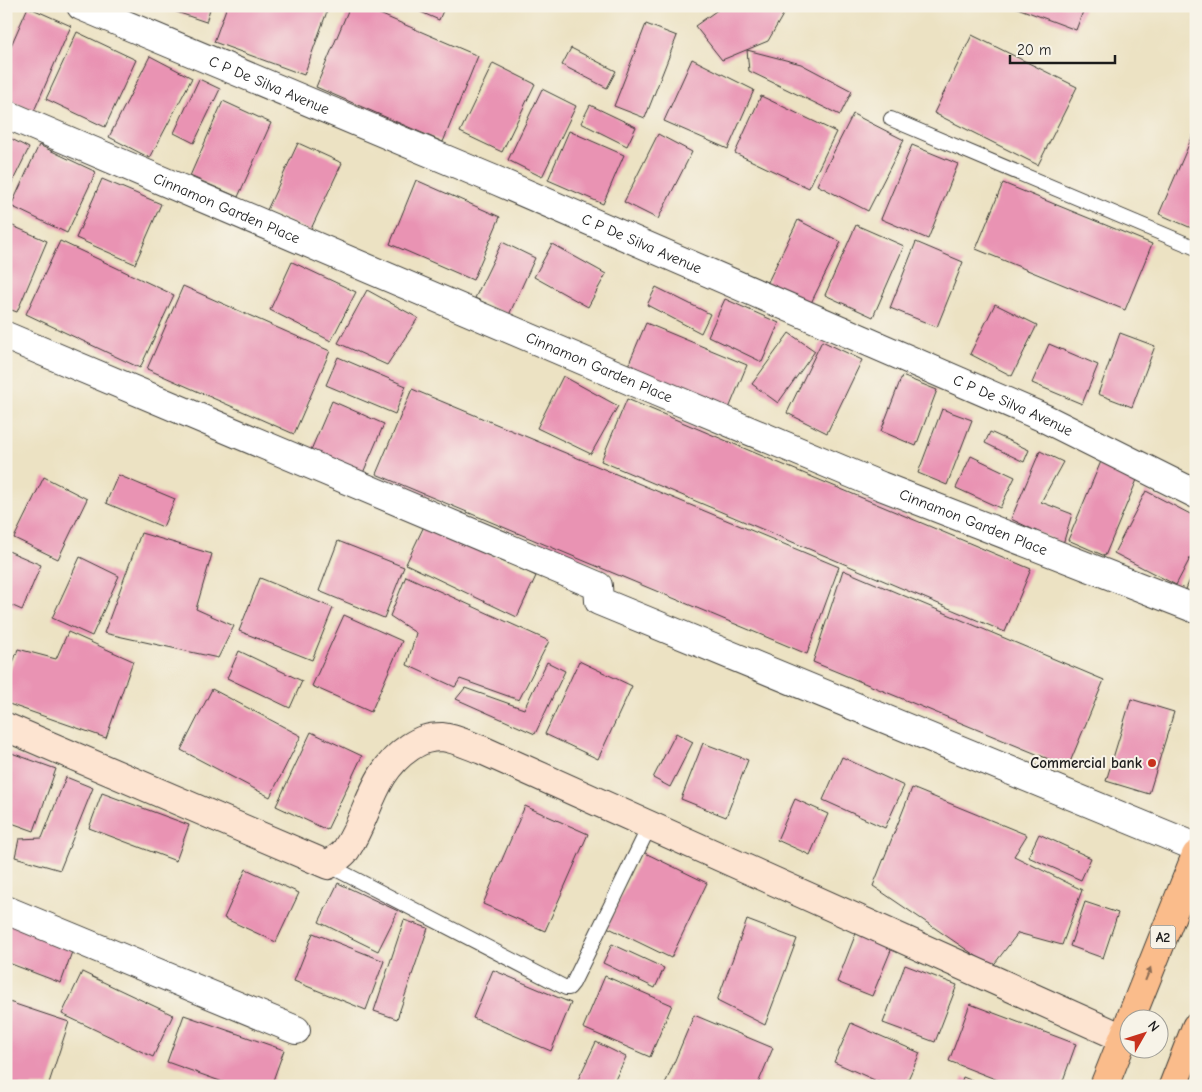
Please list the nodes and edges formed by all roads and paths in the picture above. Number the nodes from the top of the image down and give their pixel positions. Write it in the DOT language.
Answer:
graph roads {
  1 [pos="81,6"];
  2 [pos="6,114"];
  3 [pos="891,119"];
  4 [pos="1196,248"];
  5 [pos="6,336"];
  6 [pos="1196,494"];
  7 [pos="1196,609"];
  8 [pos="6,727"];
  9 [pos="650,825"];
  10 [pos="1196,846"];
  11 [pos="1196,855"];
  12 [pos="328,865"];
  13 [pos="6,910"];
  14 [pos="1133,1010"];
  15 [pos="1120,1023"];
  16 [pos="1196,1027"];
  17 [pos="296,1030"];
  18 [pos="1120,1044"];
  19 [pos="1104,1086"];
  20 [pos="1173,1086"];
  1 -- 6 [label="street, C P De Silva Avenue"];
  2 -- 7 [label="street, Cinnamon Garden Place"];
  3 -- 4 [label="lane"];
  5 -- 10 [label="street"];
  8 -- 12 [label="street"];
  9 -- 12 [label="street"];
  9 -- 12 [label="lane"];
  9 -- 15 [label="street"];
  14 -- 11 [label="highway, A2, one-way"];
  13 -- 17 [label="street"];
  16 -- 20 [label="highway"];
  18 -- 19 [label="highway, A2"];
}
